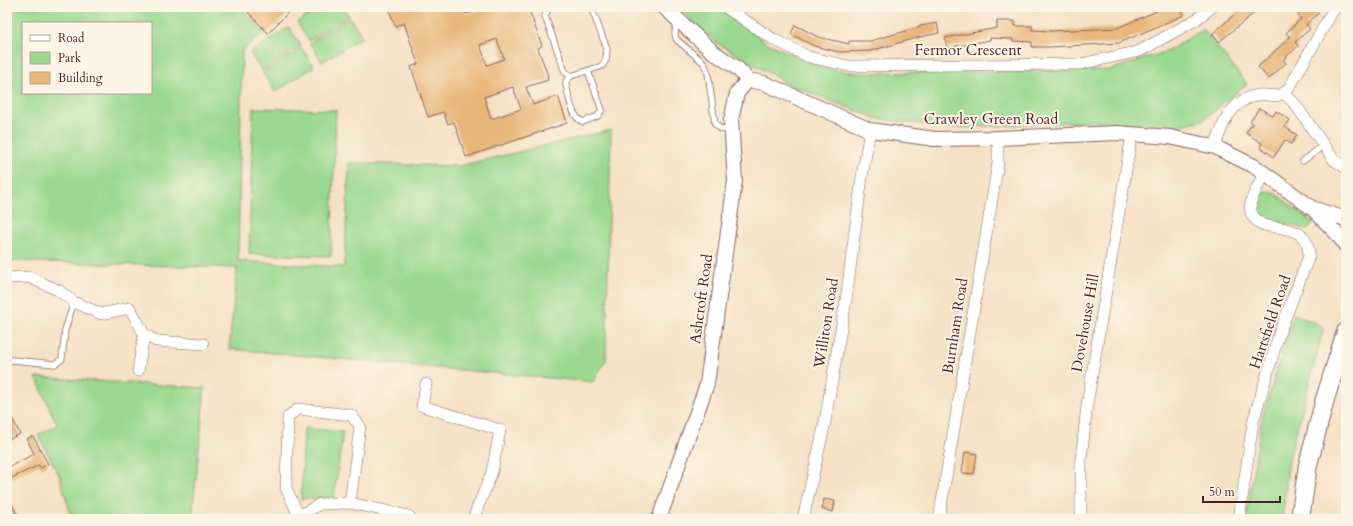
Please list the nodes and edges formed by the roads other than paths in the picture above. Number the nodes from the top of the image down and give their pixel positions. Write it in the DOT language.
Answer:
graph roads {
  1 [pos="549,7"];
  2 [pos="591,7"];
  3 [pos="664,7"];
  4 [pos="725,7"];
  5 [pos="1212,7"];
  6 [pos="1335,7"];
  7 [pos="679,21"];
  8 [pos="588,71"];
  9 [pos="571,76"];
  10 [pos="748,80"];
  11 [pos="1284,93"];
  12 [pos="870,130"];
  13 [pos="732,131"];
  14 [pos="1132,134"];
  15 [pos="998,138"];
  16 [pos="1324,145"];
  17 [pos="1215,147"];
  18 [pos="1303,161"];
  19 [pos="1346,168"];
  20 [pos="1265,174"];
  21 [pos="1312,208"];
  22 [pos="1346,219"];
  23 [pos="1346,246"];
  24 [pos="7,278"];
  25 [pos="74,302"];
  26 [pos="1346,332"];
  27 [pos="144,334"];
  28 [pos="203,344"];
  29 [pos="12,360"];
  30 [pos="138,371"];
  31 [pos="426,384"];
  32 [pos="350,503"];
  33 [pos="298,517"];
  34 [pos="411,518"];
  35 [pos="472,519"];
  36 [pos="659,519"];
  37 [pos="803,519"];
  38 [pos="939,519"];
  39 [pos="1081,519"];
  40 [pos="1239,519"];
  41 [pos="1300,519"];
  1 -- 9 [label="lane"];
  2 -- 8 [label="lane"];
  3 -- 7 [label="street"];
  4 -- 5 [label="street, Fermor Crescent"];
  6 -- 11 [label="street"];
  7 -- 10 [label="street"];
  7 -- 13 [label="lane"];
  8 -- 9 [label="lane"];
  8 -- 9 [label="lane"];
  10 -- 12 [label="street, Crawley Green Road"];
  10 -- 13 [label="street, Ashcroft Road"];
  11 -- 16 [label="street"];
  11 -- 17 [label="street"];
  12 -- 15 [label="street, Crawley Green Road"];
  12 -- 37 [label="street, Williton Road"];
  13 -- 36 [label="street, Ashcroft Road"];
  14 -- 15 [label="street, Crawley Green Road"];
  14 -- 17 [label="street, Crawley Green Road"];
  14 -- 39 [label="street, Dovehouse Hill"];
  15 -- 38 [label="street, Burnham Road"];
  16 -- 18 [label="lane"];
  16 -- 19 [label="street"];
  17 -- 20 [label="street, Crawley Green Road"];
  20 -- 21 [label="street, Crawley Green Road"];
  20 -- 40 [label="street, Hartsfield Road"];
  21 -- 22 [label="street, Crawley Green Road"];
  21 -- 23 [label="street, Crawley Green Road"];
  24 -- 25 [label="street"];
  25 -- 27 [label="street"];
  25 -- 29 [label="lane"];
  26 -- 41 [label="main road"];
  27 -- 28 [label="street"];
  27 -- 30 [label="street"];
  31 -- 35 [label="street"];
  32 -- 33 [label="street"];
  32 -- 33 [label="street"];
  32 -- 34 [label="street"];
}
